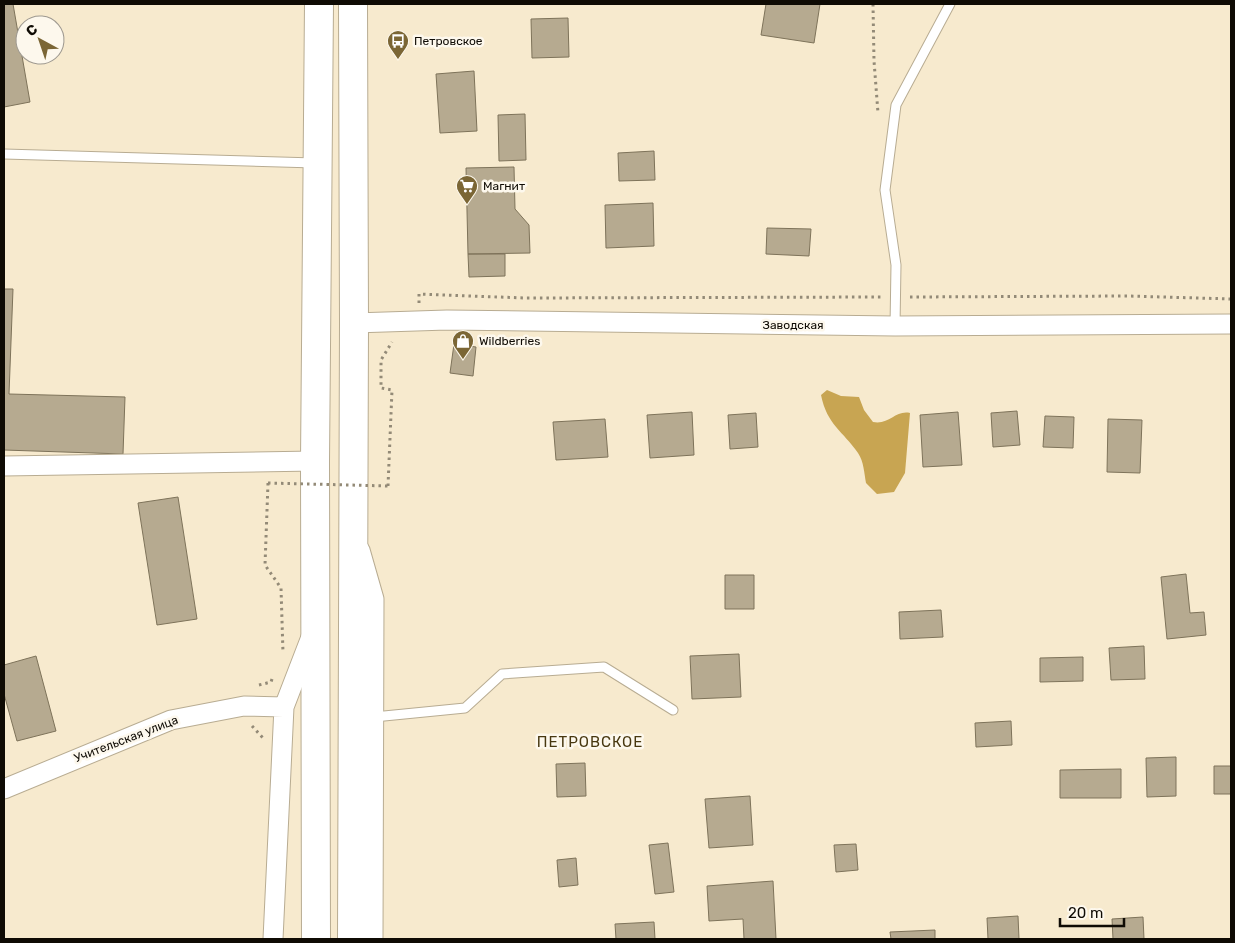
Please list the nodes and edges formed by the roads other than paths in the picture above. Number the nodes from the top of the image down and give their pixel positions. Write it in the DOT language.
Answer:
graph roads {
  1 [pos="319,4"];
  2 [pos="353,4"];
  3 [pos="950,4"];
  4 [pos="4,154"];
  5 [pos="318,163"];
  6 [pos="354,323"];
  7 [pos="1231,324"];
  8 [pos="895,326"];
  9 [pos="315,460"];
  10 [pos="4,466"];
  11 [pos="354,528"];
  12 [pos="316,624"];
  13 [pos="284,707"];
  14 [pos="673,710"];
  15 [pos="374,716"];
  16 [pos="4,789"];
  17 [pos="272,939"];
  18 [pos="316,939"];
  19 [pos="352,939"];
  20 [pos="373,939"];
  1 -- 5 [label="highway"];
  2 -- 6 [label="highway"];
  3 -- 8 [label="lane"];
  4 -- 5 [label="lane"];
  5 -- 9 [label="highway"];
  6 -- 8 [label="street, Заводская"];
  6 -- 11 [label="highway"];
  7 -- 8 [label="street, Заводская"];
  9 -- 10 [label="street"];
  9 -- 12 [label="highway"];
  11 -- 15 [label="street"];
  11 -- 19 [label="highway"];
  12 -- 13 [label="street"];
  12 -- 18 [label="highway"];
  13 -- 16 [label="street, Учительская улица"];
  13 -- 17 [label="street"];
  14 -- 15 [label="lane"];
  15 -- 20 [label="street"];
}
